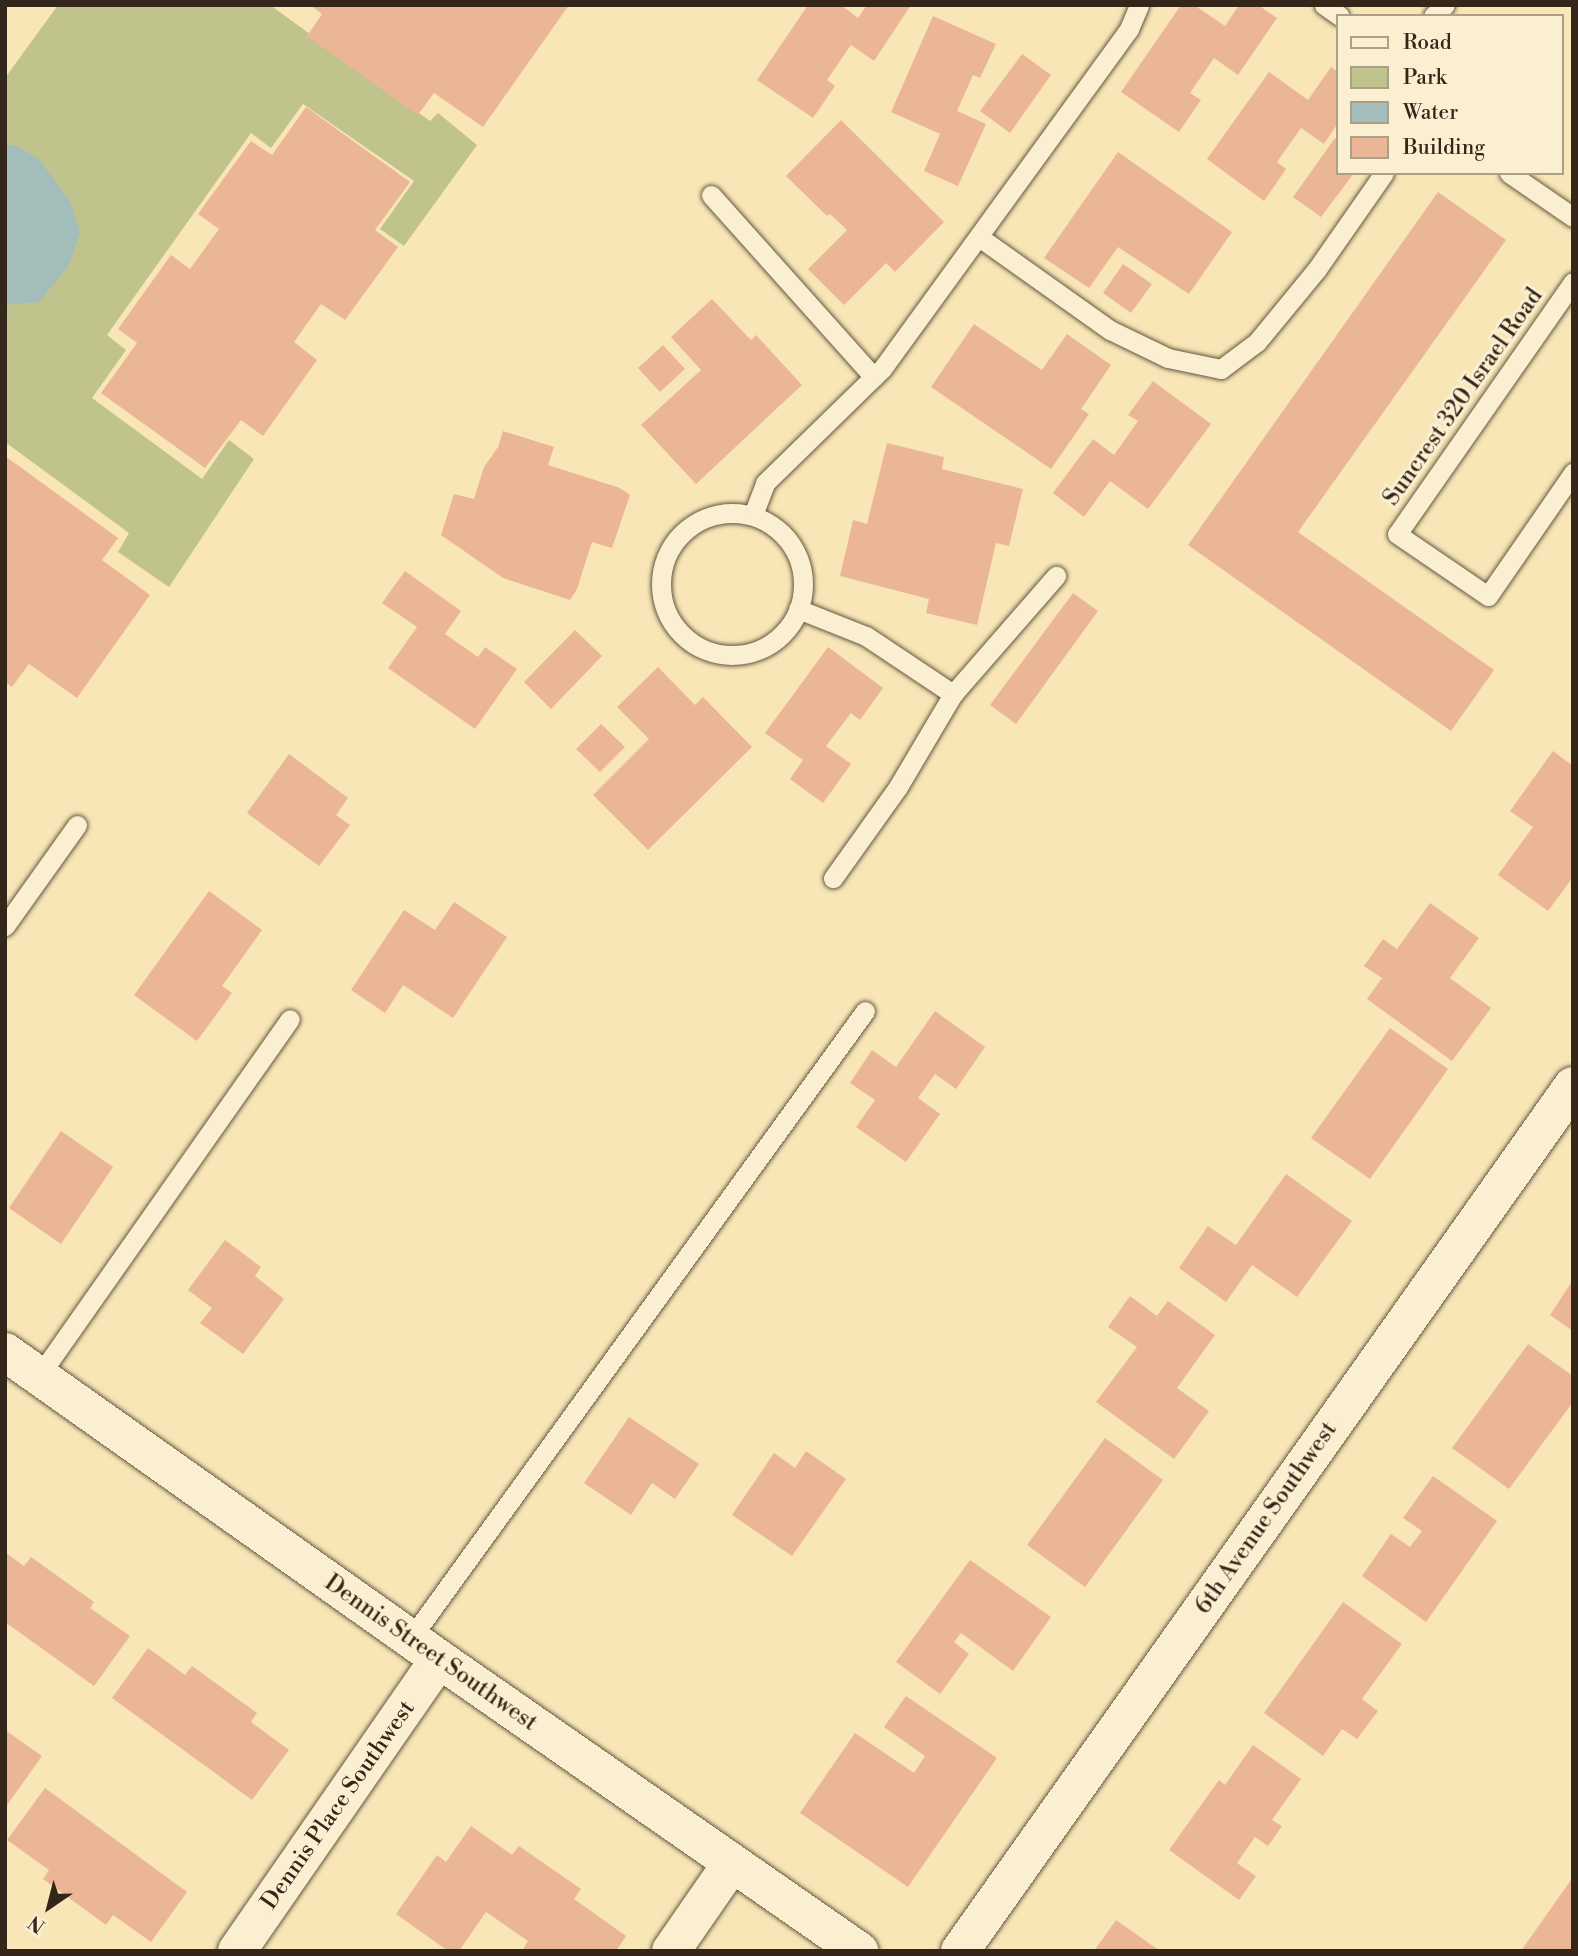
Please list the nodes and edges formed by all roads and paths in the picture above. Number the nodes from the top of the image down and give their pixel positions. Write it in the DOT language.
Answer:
graph roads {
  1 [pos="1139,5"];
  2 [pos="1383,175"];
  3 [pos="1512,175"];
  4 [pos="711,195"];
  5 [pos="1573,217"];
  6 [pos="979,237"];
  7 [pos="1573,282"];
  8 [pos="874,377"];
  9 [pos="1573,473"];
  10 [pos="752,516"];
  11 [pos="1056,576"];
  12 [pos="798,609"];
  13 [pos="953,695"];
  14 [pos="77,825"];
  15 [pos="833,878"];
  16 [pos="6,924"];
  17 [pos="865,1011"];
  18 [pos="290,1019"];
  19 [pos="1573,1086"];
  20 [pos="5,1352"];
  21 [pos="39,1376"];
  22 [pos="425,1649"];
  23 [pos="732,1863"];
  24 [pos="237,1951"];
  25 [pos="671,1951"];
  26 [pos="859,1951"];
  27 [pos="960,1951"];
  1 -- 6 [label="lane"];
  2 -- 6 [label="lane"];
  3 -- 5 [label="lane"];
  4 -- 8 [label="lane"];
  6 -- 8 [label="lane"];
  7 -- 9 [label="lane, Suncrest 320 Israel Road"];
  8 -- 10 [label="lane"];
  10 -- 12 [label="lane"];
  10 -- 12 [label="lane"];
  11 -- 13 [label="lane"];
  12 -- 13 [label="lane"];
  13 -- 15 [label="lane"];
  14 -- 16 [label="lane"];
  17 -- 22 [label="lane"];
  18 -- 21 [label="lane"];
  19 -- 27 [label="street, 6th Avenue Southwest"];
  20 -- 21 [label="street, Dennis Street Southwest"];
  21 -- 22 [label="street, Dennis Street Southwest"];
  22 -- 23 [label="street, Dennis Street Southwest"];
  22 -- 24 [label="street, Dennis Place Southwest"];
  23 -- 25 [label="street"];
  23 -- 26 [label="street, Dennis Street Southwest"];
}
